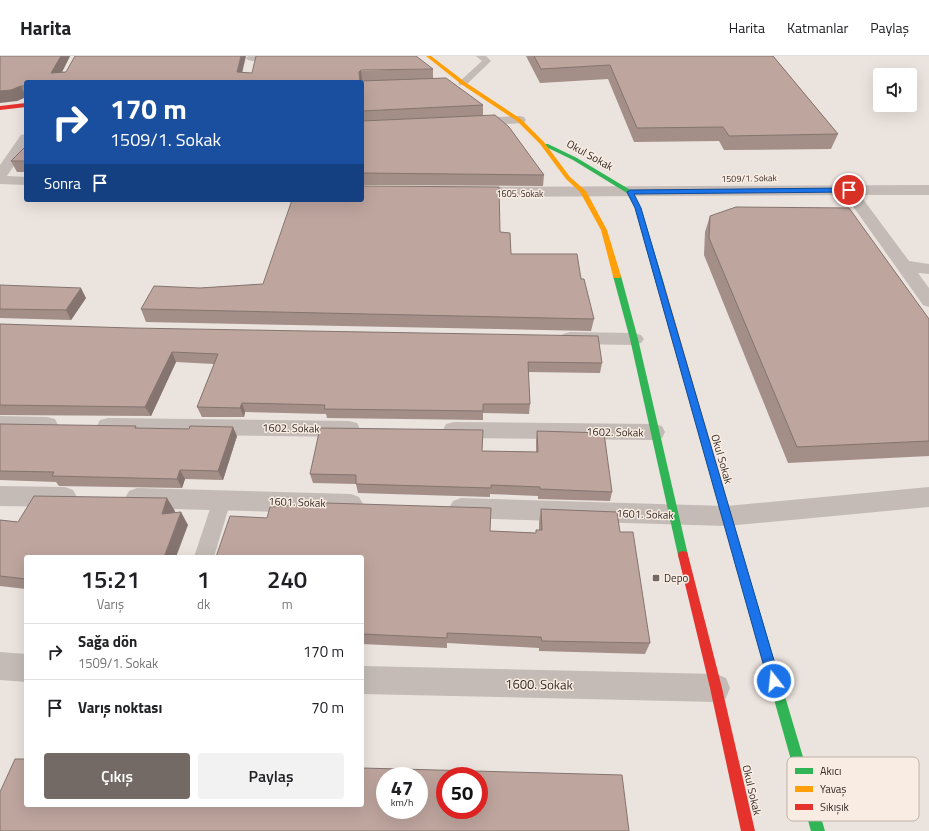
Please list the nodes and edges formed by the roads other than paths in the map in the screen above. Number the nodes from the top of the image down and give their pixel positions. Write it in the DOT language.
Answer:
graph roads {
  1 [pos="310,56"];
  2 [pos="428,56"];
  3 [pos="480,56"];
  4 [pos="253,57"];
  5 [pos="250,70"];
  6 [pos="448,83"];
  7 [pos="463,83"];
  8 [pos="24,105"];
  9 [pos="0,108"];
  10 [pos="519,120"];
  11 [pos="456,123"];
  12 [pos="24,141"];
  13 [pos="542,143"];
  14 [pos="0,175"];
  15 [pos="906,176"];
  16 [pos="568,178"];
  17 [pos="609,179"];
  18 [pos="0,180"];
  19 [pos="24,181"];
  20 [pos="849,190"];
  21 [pos="929,190"];
  22 [pos="457,192"];
  23 [pos="583,192"];
  24 [pos="630,192"];
  25 [pos="904,266"];
  26 [pos="929,269"];
  27 [pos="929,301"];
  28 [pos="556,338"];
  29 [pos="634,339"];
  30 [pos="0,424"];
  31 [pos="64,425"];
  32 [pos="88,425"];
  33 [pos="367,429"];
  34 [pos="431,430"];
  35 [pos="654,432"];
  36 [pos="0,496"];
  37 [pos="929,497"];
  38 [pos="87,498"];
  39 [pos="119,498"];
  40 [pos="222,500"];
  41 [pos="372,505"];
  42 [pos="443,507"];
  43 [pos="673,515"];
  44 [pos="726,516"];
  45 [pos="205,555"];
  46 [pos="0,666"];
  47 [pos="24,668"];
  48 [pos="364,680"];
  49 [pos="716,688"];
  50 [pos="796,757"];
  51 [pos="815,821"];
  52 [pos="748,831"];
  53 [pos="818,831"];
  1 -- 4 [label="street"];
  2 -- 7 [label="main road, Okul Sokak"];
  3 -- 7 [label="lane"];
  4 -- 5 [label="street"];
  6 -- 7 [label="main road"];
  7 -- 10 [label="main road, Okul Sokak"];
  8 -- 9 [label="main road"];
  10 -- 11 [label="street"];
  10 -- 13 [label="main road, Okul Sokak"];
  12 -- 14 [label="street"];
  13 -- 16 [label="main road, Okul Sokak"];
  13 -- 17 [label="main road, Okul Sokak"];
  15 -- 17 [label="street, 1509/1. Sokak"];
  16 -- 17 [label="street, 1509/1. Sokak"];
  16 -- 23 [label="main road, Okul Sokak"];
  17 -- 24 [label="main road, Okul Sokak"];
  18 -- 19 [label="street"];
  20 -- 21 [label="street, 1509/1. Sokak"];
  20 -- 24 [label="street, 1509/1. Sokak"];
  20 -- 25 [label="street"];
  22 -- 23 [label="street, 1605. Sokak"];
  23 -- 24 [label="street, 1509/1. Sokak"];
  23 -- 29 [label="main road, Okul Sokak"];
  24 -- 44 [label="main road, Okul Sokak"];
  25 -- 26 [label="street"];
  25 -- 27 [label="street"];
  28 -- 29 [label="street"];
  29 -- 35 [label="main road, Okul Sokak"];
  30 -- 31 [label="street"];
  32 -- 33 [label="street, 1602. Sokak"];
  34 -- 35 [label="street, 1602. Sokak"];
  35 -- 43 [label="main road, Okul Sokak"];
  36 -- 38 [label="street"];
  37 -- 44 [label="street, 1601. Sokak"];
  39 -- 40 [label="street, 1601. Sokak"];
  40 -- 41 [label="street, 1601. Sokak"];
  40 -- 45 [label="lane"];
  42 -- 43 [label="street, 1601. Sokak"];
  43 -- 44 [label="street, 1601. Sokak"];
  43 -- 49 [label="main road, Okul Sokak"];
  44 -- 50 [label="main road, Okul Sokak"];
  46 -- 47 [label="street"];
  48 -- 49 [label="street, 1600. Sokak"];
  49 -- 52 [label="main road, Okul Sokak"];
  51 -- 53 [label="main road, Okul Sokak"];
}
